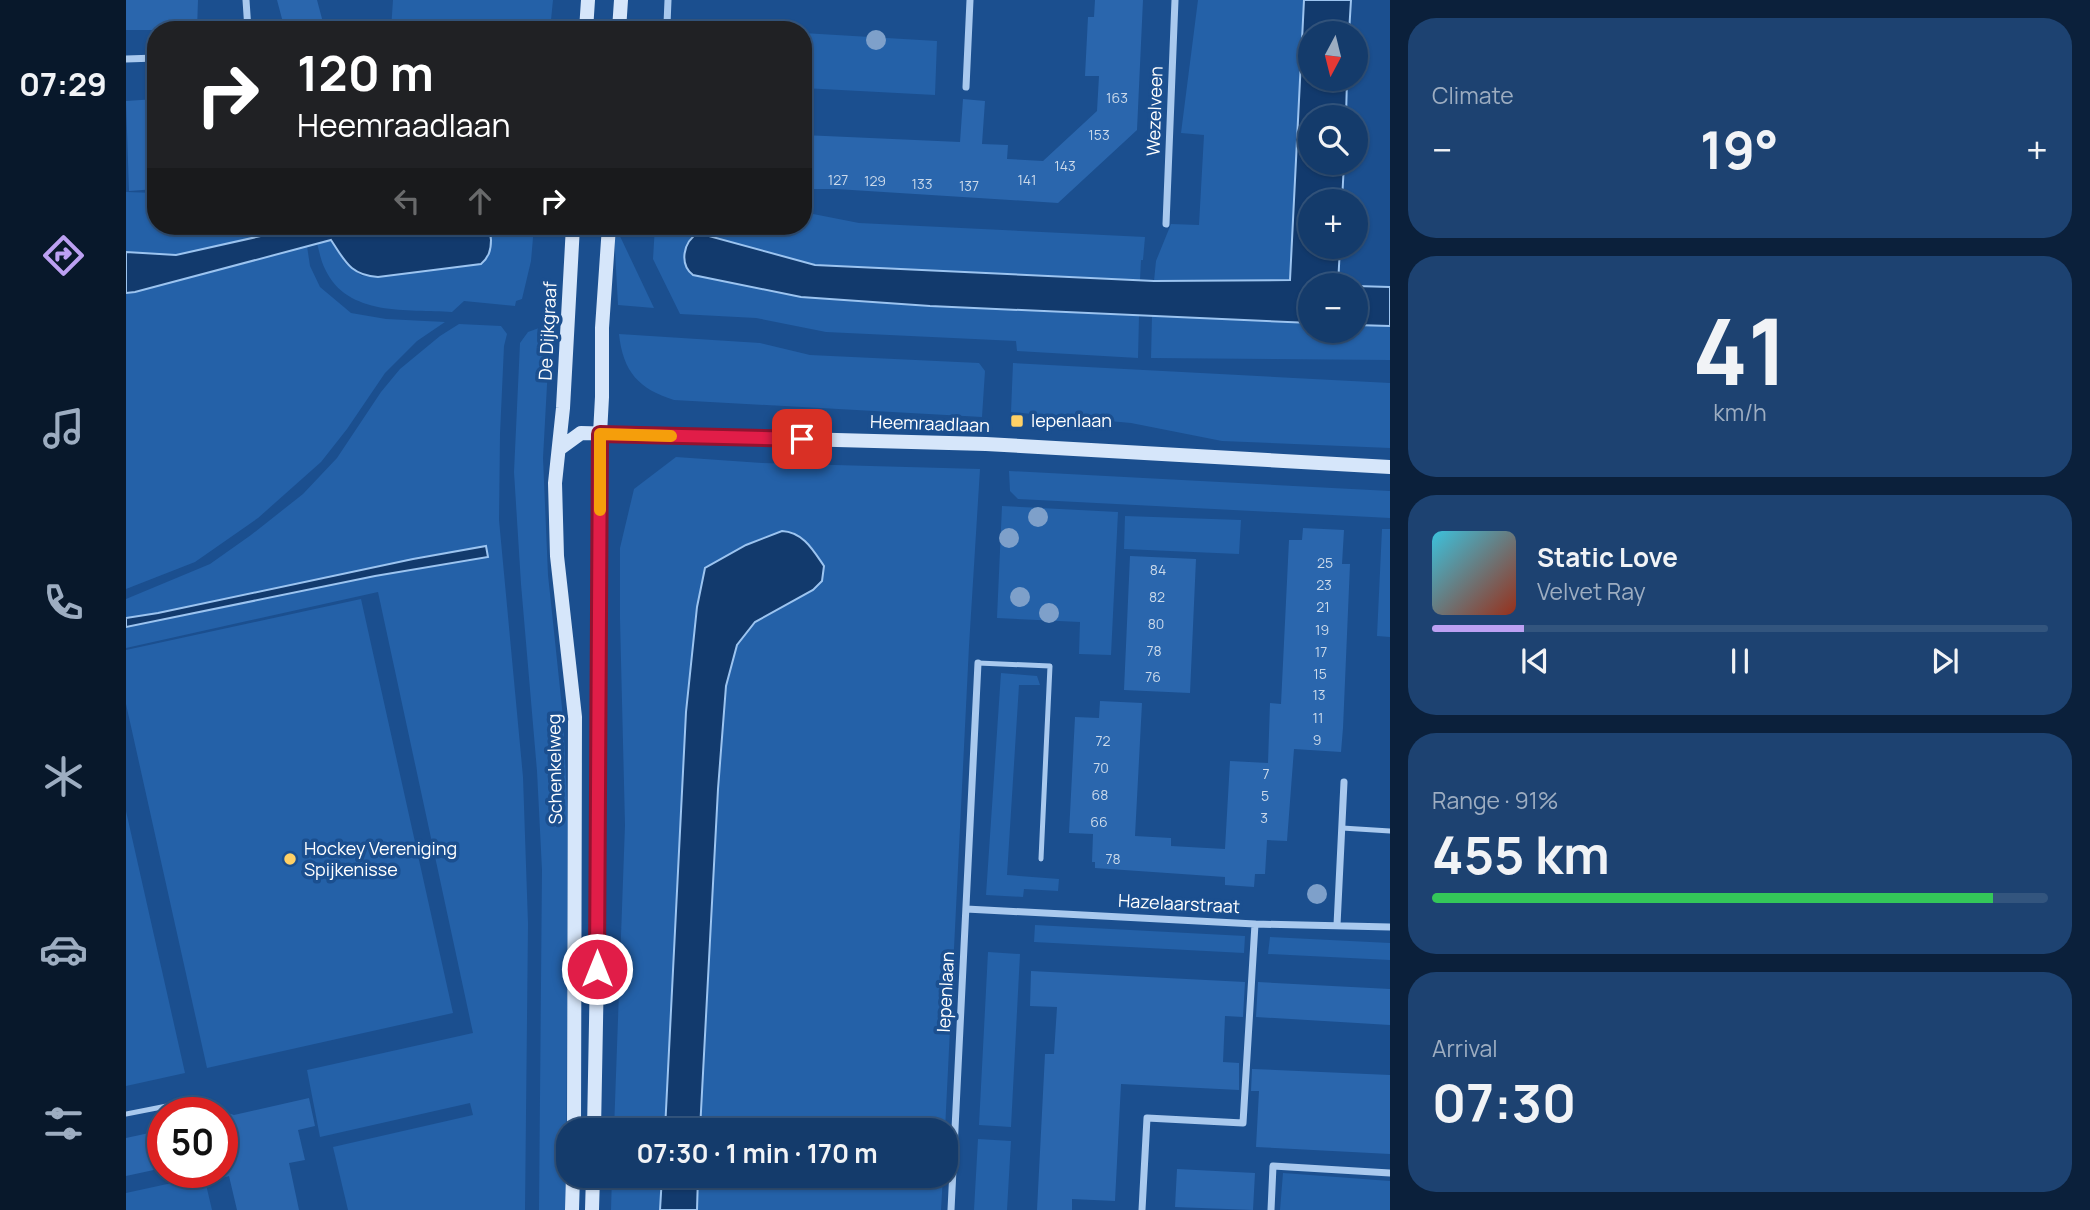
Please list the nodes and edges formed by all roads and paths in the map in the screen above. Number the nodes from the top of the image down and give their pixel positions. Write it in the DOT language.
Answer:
graph roads {
  1 [pos="246,0"];
  2 [pos="588,0"];
  3 [pos="621,0"];
  4 [pos="668,0"];
  5 [pos="971,0"];
  6 [pos="1175,0"];
  7 [pos="247,21"];
  8 [pos="587,21"];
  9 [pos="620,21"];
  10 [pos="667,21"];
  11 [pos="147,58"];
  12 [pos="126,59"];
  13 [pos="966,87"];
  14 [pos="1166,224"];
  15 [pos="573,235"];
  16 [pos="608,235"];
  17 [pos="563,408"];
  18 [pos="581,433"];
  19 [pos="600,434"];
  20 [pos="559,449"];
  21 [pos="1390,467"];
  22 [pos="978,663"];
  23 [pos="1344,782"];
  24 [pos="1342,828"];
  25 [pos="1390,831"];
  26 [pos="1041,859"];
  27 [pos="966,909"];
  28 [pos="1255,924"];
  29 [pos="1337,925"];
  30 [pos="1390,928"];
  31 [pos="147,1110"];
  32 [pos="126,1114"];
  33 [pos="573,1118"];
  34 [pos="594,1118"];
  35 [pos="1390,1173"];
  36 [pos="573,1188"];
  37 [pos="593,1188"];
  38 [pos="572,1210"];
  39 [pos="592,1210"];
  40 [pos="951,1210"];
  41 [pos="1142,1210"];
  42 [pos="1271,1210"];
  1 -- 7 [label="street"];
  2 -- 8 [label="main road"];
  3 -- 9 [label="main road"];
  4 -- 10 [label="street"];
  5 -- 13 [label="street"];
  6 -- 14 [label="street, Wezelveen"];
  11 -- 12 [label="street"];
  15 -- 17 [label="main road, De Dijkgraaf"];
  16 -- 19 [label="main road"];
  17 -- 18 [label="main road"];
  17 -- 20 [label="main road, Schenkelweg"];
  18 -- 19 [label="main road, Heemraadlaan"];
  18 -- 20 [label="main road"];
  19 -- 21 [label="main road, Heemraadlaan"];
  19 -- 34 [label="main road"];
  20 -- 33 [label="main road, Schenkelweg"];
  22 -- 26 [label="lane, Iepenlaan"];
  22 -- 27 [label="street, Iepenlaan"];
  23 -- 24 [label="street"];
  24 -- 25 [label="lane"];
  24 -- 29 [label="street"];
  27 -- 28 [label="street, Hazelaarstraat"];
  27 -- 40 [label="street, Iepenlaan"];
  28 -- 29 [label="street, Hazelaarstraat"];
  28 -- 41 [label="street"];
  29 -- 30 [label="street, Hazelaarstraat"];
  31 -- 32 [label="lane"];
  35 -- 42 [label="street"];
  36 -- 38 [label="main road"];
  37 -- 39 [label="main road"];
}
